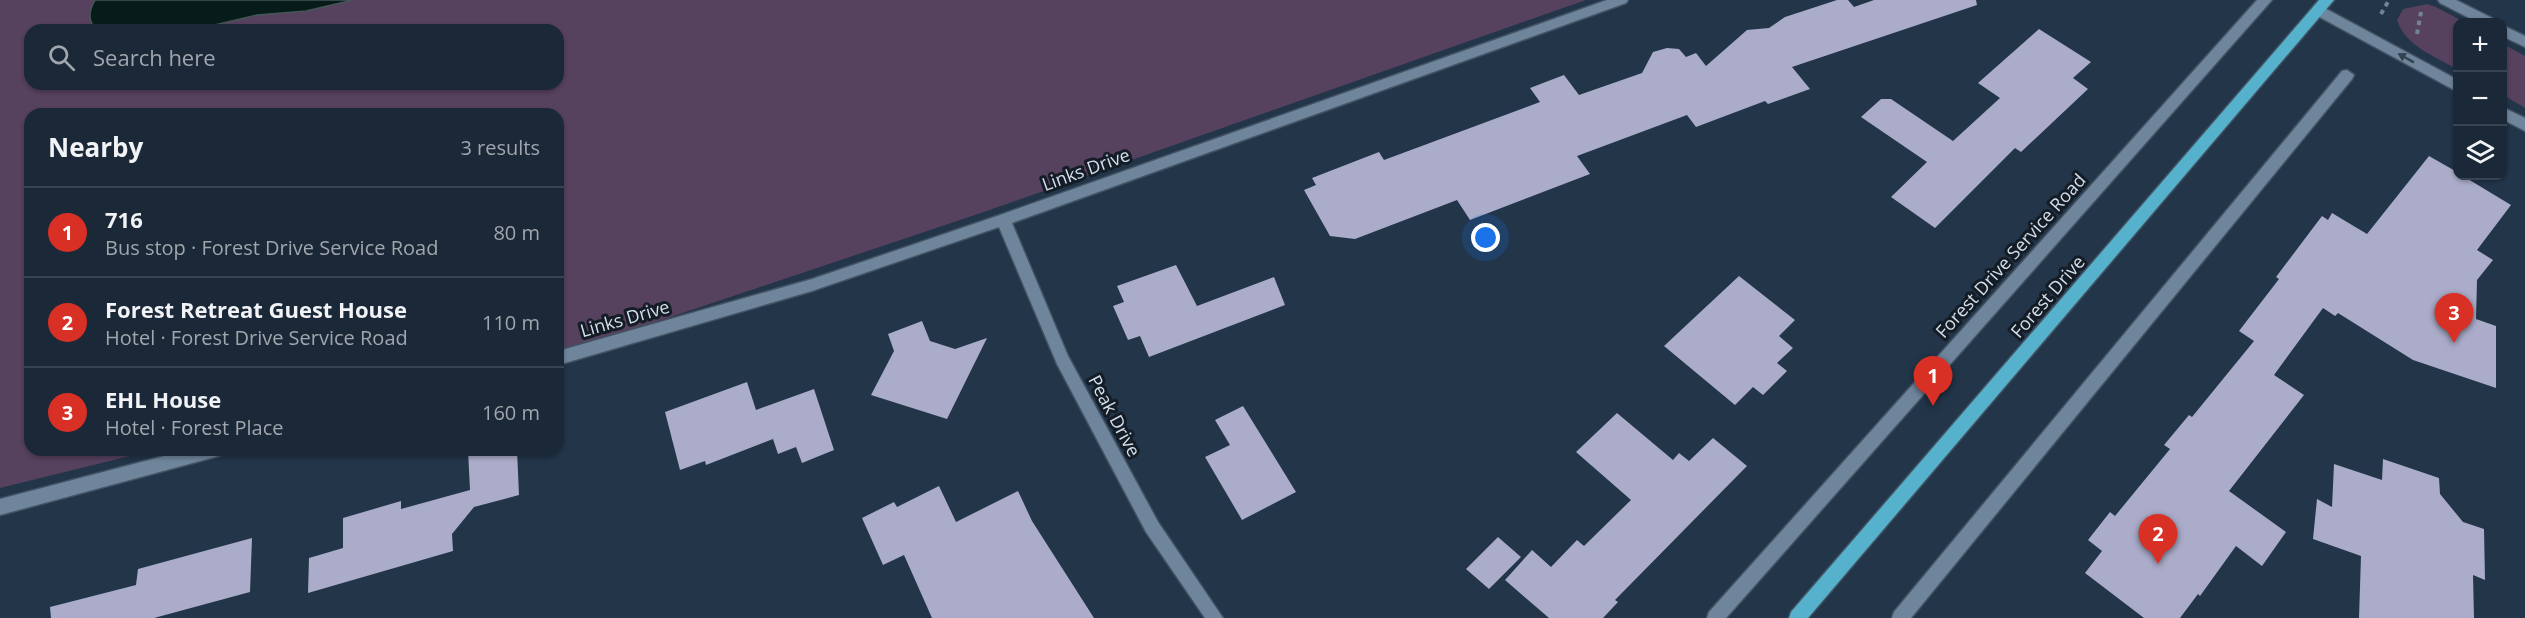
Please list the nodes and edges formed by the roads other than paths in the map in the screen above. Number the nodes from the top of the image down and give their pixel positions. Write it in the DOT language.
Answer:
graph roads {
  1 [pos="1621,0"];
  2 [pos="2265,0"];
  3 [pos="2445,0"];
  4 [pos="2323,5"];
  5 [pos="2479,18"];
  6 [pos="2507,33"];
  7 [pos="2525,42"];
  8 [pos="2346,75"];
  9 [pos="2453,85"];
  10 [pos="2507,115"];
  11 [pos="2525,124"];
  12 [pos="1003,220"];
  13 [pos="564,356"];
  14 [pos="192,456"];
  15 [pos="0,507"];
  16 [pos="1215,618"];
  17 [pos="1715,618"];
  18 [pos="1797,618"];
  19 [pos="1900,618"];
  1 -- 12 [label="street, Links Drive"];
  2 -- 17 [label="street, Forest Drive Service Road"];
  3 -- 5 [label="street"];
  9 -- 4 [label="street, one-way"];
  4 -- 18 [label="main road, Forest Drive"];
  6 -- 7 [label="street"];
  8 -- 19 [label="street"];
  10 -- 11 [label="street"];
  12 -- 13 [label="street, Links Drive"];
  12 -- 16 [label="street, Peak Drive"];
  14 -- 15 [label="street"];
}
